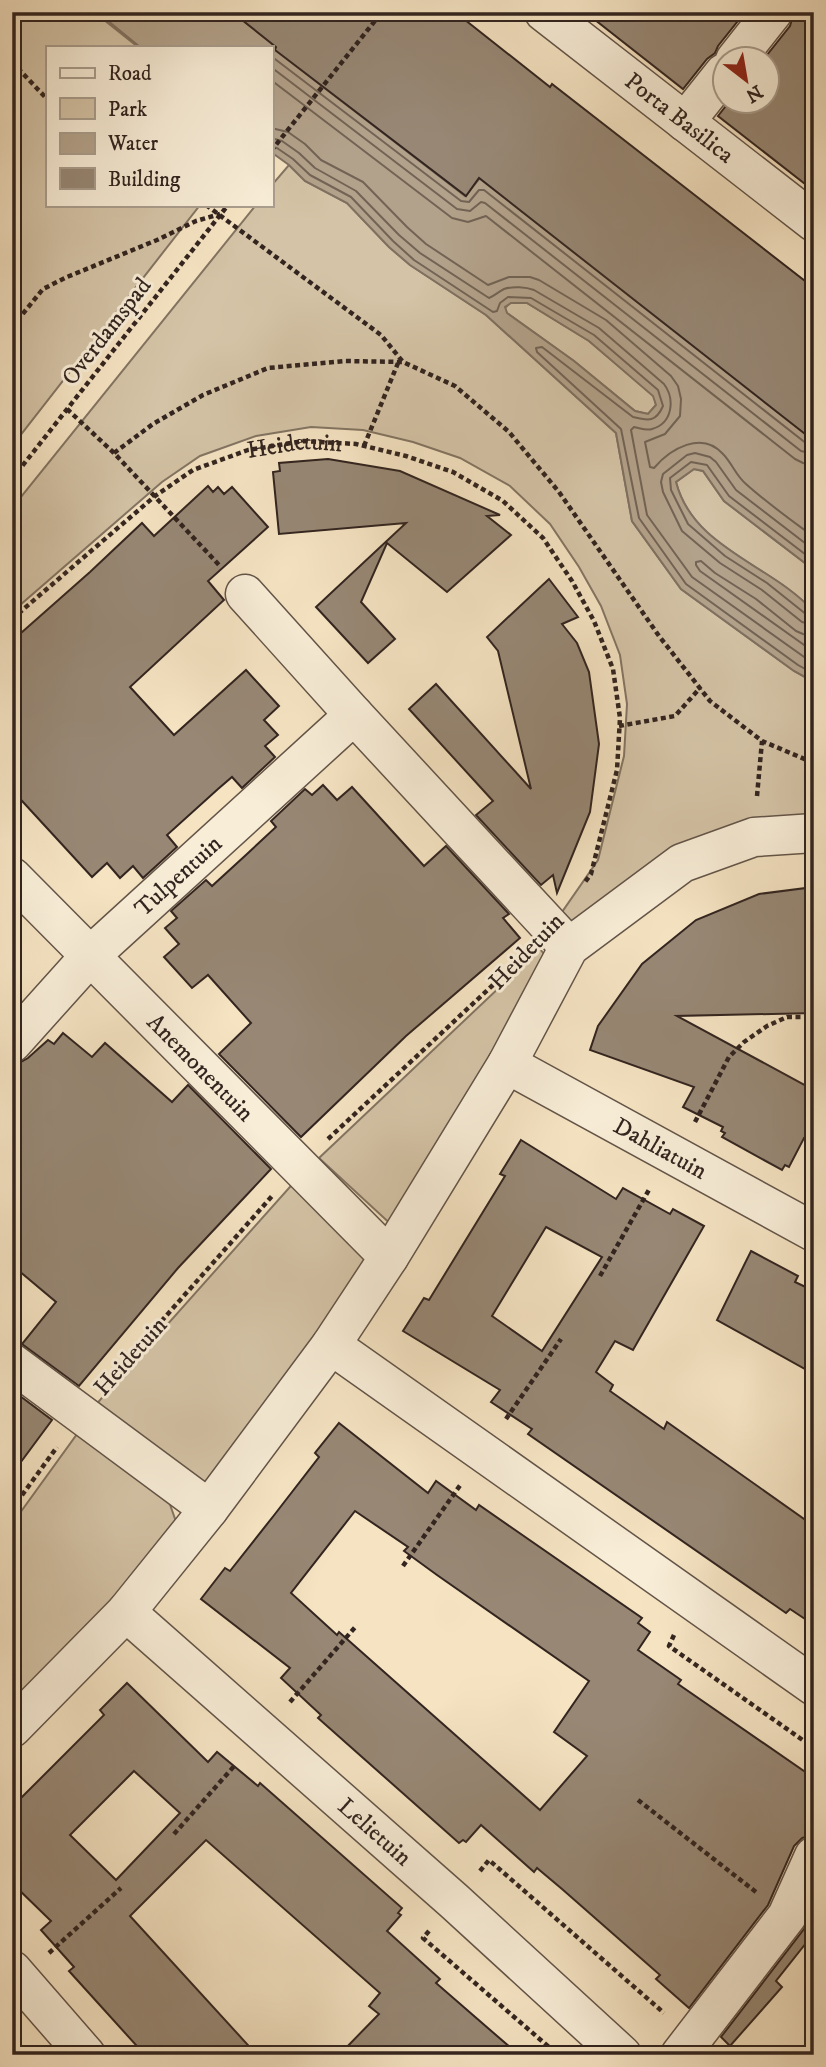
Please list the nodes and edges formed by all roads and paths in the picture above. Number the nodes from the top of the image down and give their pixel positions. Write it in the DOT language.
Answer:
graph roads {
  1 [pos="382,12"];
  2 [pos="544,12"];
  3 [pos="773,12"];
  4 [pos="746,46"];
  5 [pos="12,62"];
  6 [pos="710,91"];
  7 [pos="46,98"];
  8 [pos="685,122"];
  9 [pos="273,149"];
  10 [pos="208,206"];
  11 [pos="227,206"];
  12 [pos="221,214"];
  13 [pos="814,222"];
  14 [pos="12,327"];
  15 [pos="400,362"];
  16 [pos="67,408"];
  17 [pos="364,446"];
  18 [pos="114,453"];
  19 [pos="12,479"];
  20 [pos="155,496"];
  21 [pos="245,594"];
  22 [pos="12,619"];
  23 [pos="700,688"];
  24 [pos="354,715"];
  25 [pos="620,726"];
  26 [pos="762,741"];
  27 [pos="814,763"];
  28 [pos="814,833"];
  29 [pos="754,837"];
  30 [pos="12,877"];
  31 [pos="561,938"];
  32 [pos="91,955"];
  33 [pos="814,1017"];
  34 [pos="12,1044"];
  35 [pos="507,1064"];
  36 [pos="674,1155"];
  37 [pos="299,1166"];
  38 [pos="814,1232"];
  39 [pos="389,1257"];
  40 [pos="600,1276"];
  41 [pos="331,1345"];
  42 [pos="12,1363"];
  43 [pos="80,1413"];
  44 [pos="12,1509"];
  45 [pos="209,1509"];
  46 [pos="691,1600"];
  47 [pos="126,1612"];
  48 [pos="814,1686"];
  49 [pos="12,1728"];
  50 [pos="814,1748"];
  51 [pos="638,1800"];
  52 [pos="814,1856"];
  53 [pos="121,1888"];
  54 [pos="454,1901"];
  55 [pos="787,1916"];
  56 [pos="16,1974"];
  57 [pos="687,2046"];
  58 [pos="86,2055"];
  59 [pos="622,2055"];
  1 -- 9 [label="path"];
  2 -- 8 [label="street, Porta Basilica"];
  3 -- 4 [label="street"];
  5 -- 7 [label="path"];
  6 -- 8 [label="street"];
  8 -- 13 [label="street, Porta Basilica"];
  10 -- 12 [label="path"];
  11 -- 12 [label="path, Overdamspad"];
  12 -- 14 [label="path"];
  12 -- 15 [label="path"];
  12 -- 16 [label="path, Overdamspad"];
  15 -- 17 [label="path"];
  15 -- 18 [label="path"];
  15 -- 23 [label="path"];
  16 -- 18 [label="path"];
  16 -- 19 [label="path, Overdamspad"];
  17 -- 20 [label="path, Heidetuin"];
  17 -- 25 [label="path, Heidetuin"];
  18 -- 20 [label="path"];
  20 -- 21 [label="path"];
  20 -- 22 [label="path, Heidetuin"];
  21 -- 24 [label="street"];
  23 -- 25 [label="path"];
  23 -- 26 [label="path"];
  24 -- 31 [label="street"];
  24 -- 32 [label="street, Tulpentuin"];
  25 -- 31 [label="path, Heidetuin"];
  26 -- 27 [label="path"];
  26 -- 29 [label="path"];
  28 -- 29 [label="street, Heidetuin"];
  29 -- 31 [label="street, Heidetuin"];
  30 -- 32 [label="street, Anemonentuin"];
  31 -- 35 [label="street, Heidetuin"];
  31 -- 37 [label="path, Heidetuin"];
  32 -- 34 [label="street, Tulpentuin"];
  32 -- 37 [label="street, Anemonentuin"];
  33 -- 36 [label="path"];
  35 -- 36 [label="street, Dahliatuin"];
  35 -- 39 [label="street, Heidetuin"];
  36 -- 38 [label="street, Dahliatuin"];
  36 -- 40 [label="path"];
  37 -- 39 [label="street, Anemonentuin"];
  37 -- 43 [label="path, Heidetuin"];
  39 -- 41 [label="street, Heidetuin"];
  41 -- 45 [label="street, Heidetuin"];
  41 -- 46 [label="street"];
  42 -- 43 [label="street"];
  43 -- 44 [label="path, Heidetuin"];
  43 -- 45 [label="street"];
  45 -- 47 [label="street, Heidetuin"];
  46 -- 48 [label="street"];
  46 -- 50 [label="path"];
  47 -- 49 [label="street, Heidetuin"];
  47 -- 54 [label="street, Lelietuin"];
  51 -- 55 [label="path"];
  52 -- 55 [label="street"];
  53 -- 56 [label="path"];
  54 -- 57 [label="path"];
  54 -- 59 [label="street, Lelietuin"];
  55 -- 57 [label="street"];
  56 -- 58 [label="street"];
}
